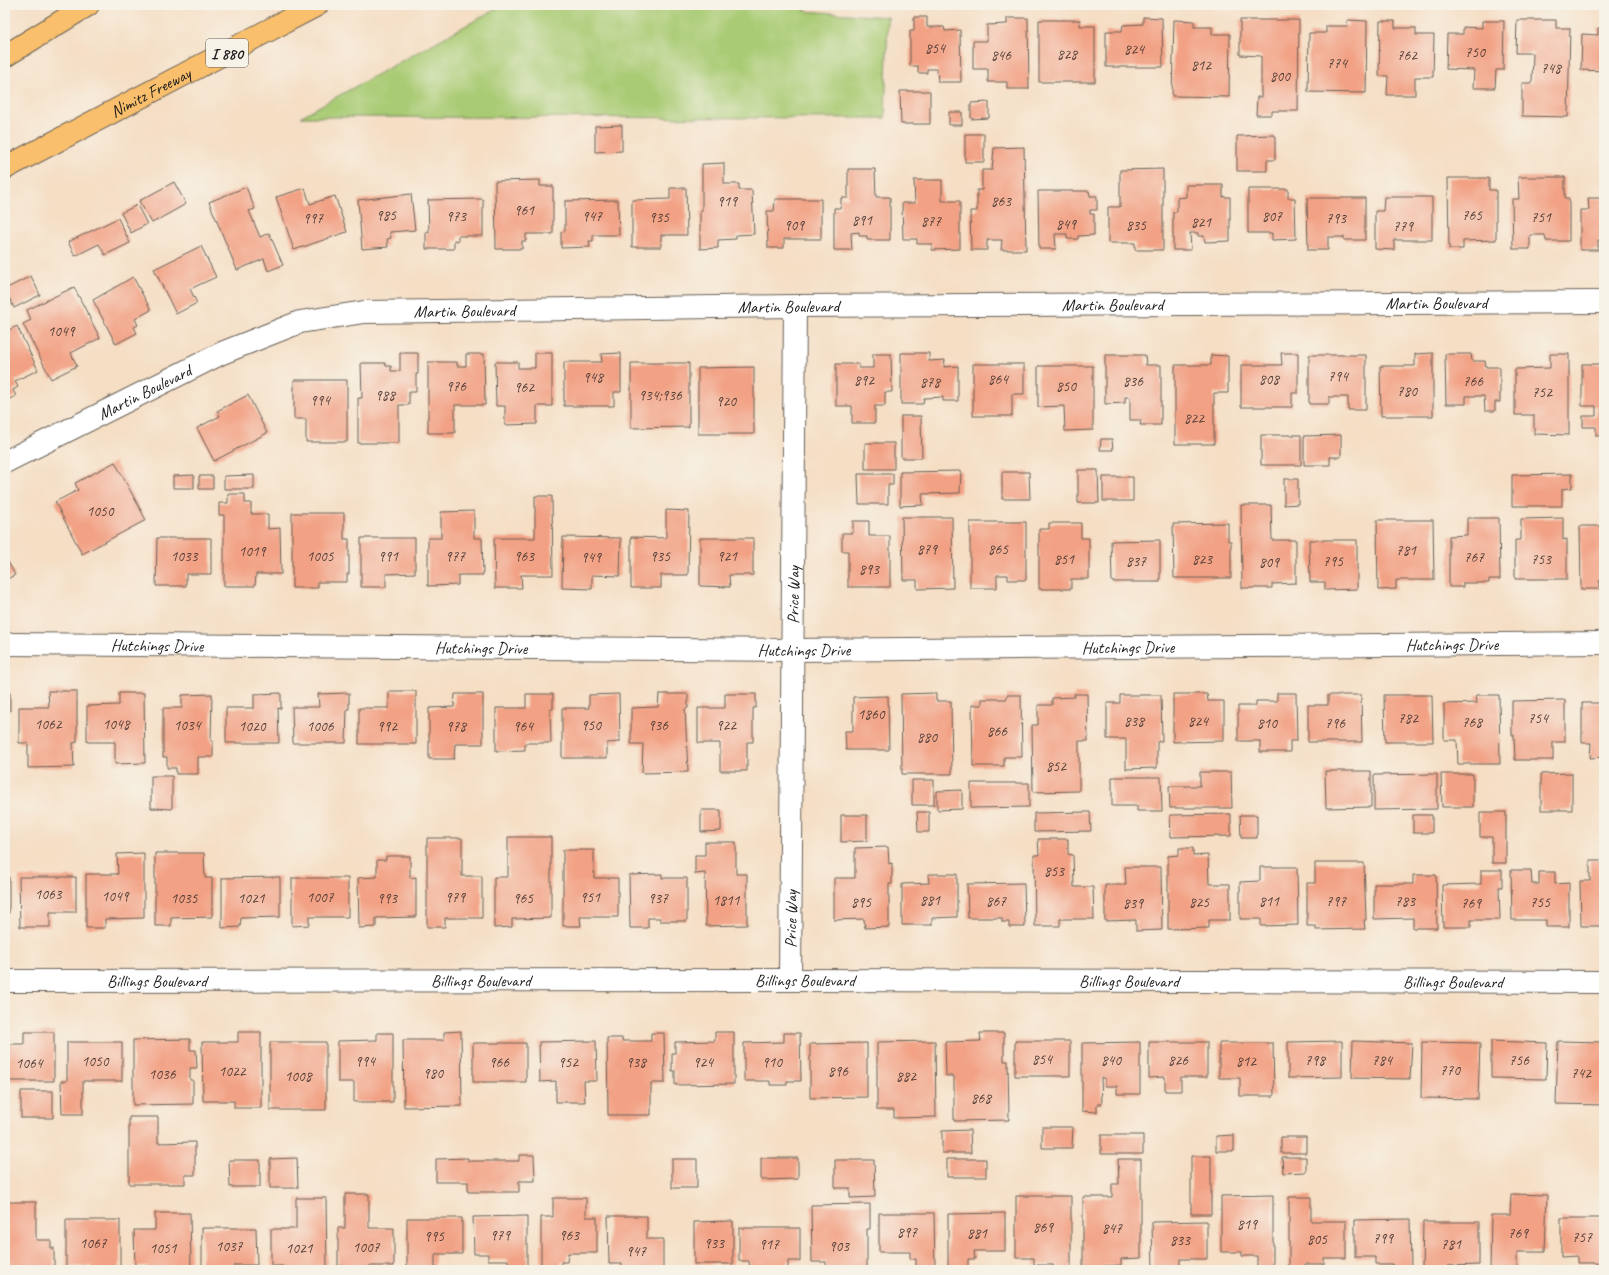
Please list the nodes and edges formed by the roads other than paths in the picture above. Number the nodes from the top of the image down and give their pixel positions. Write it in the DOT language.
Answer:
graph roads {
  1 [pos="88,5"];
  2 [pos="318,5"];
  3 [pos="5,56"];
  4 [pos="5,168"];
  5 [pos="1604,302"];
  6 [pos="795,306"];
  7 [pos="5,462"];
  8 [pos="1604,643"];
  9 [pos="5,644"];
  10 [pos="792,650"];
  11 [pos="790,980"];
  12 [pos="5,981"];
  13 [pos="1604,982"];
  1 -- 3 [label="highway"];
  2 -- 4 [label="highway, Nimitz Freeway / I 880"];
  5 -- 6 [label="street, Martin Boulevard"];
  6 -- 7 [label="street, Martin Boulevard"];
  6 -- 10 [label="street, Price Way"];
  8 -- 10 [label="street, Hutchings Drive"];
  9 -- 10 [label="street, Hutchings Drive"];
  10 -- 11 [label="street, Price Way"];
  11 -- 12 [label="street, Billings Boulevard"];
  11 -- 13 [label="street, Billings Boulevard"];
}
